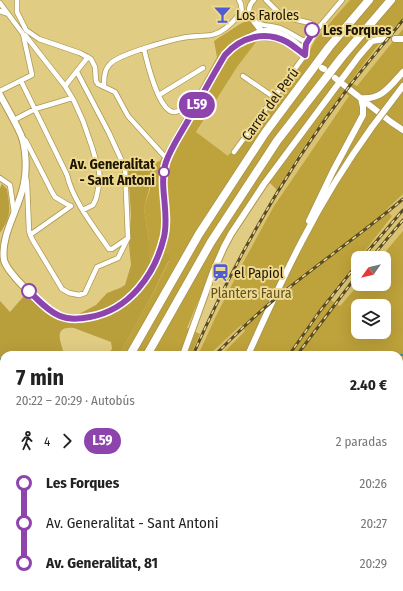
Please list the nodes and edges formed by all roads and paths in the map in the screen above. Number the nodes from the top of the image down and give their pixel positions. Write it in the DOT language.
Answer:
graph roads {
  1 [pos="17,0"];
  2 [pos="239,0"];
  3 [pos="254,0"];
  4 [pos="266,0"];
  5 [pos="342,0"];
  6 [pos="369,0"];
  7 [pos="391,0"];
  8 [pos="0,3"];
  9 [pos="0,11"];
  10 [pos="8,14"];
  11 [pos="242,14"];
  12 [pos="249,14"];
  13 [pos="254,22"];
  14 [pos="262,31"];
  15 [pos="24,32"];
  16 [pos="254,34"];
  17 [pos="268,37"];
  18 [pos="309,37"];
  19 [pos="280,39"];
  20 [pos="385,39"];
  21 [pos="395,39"];
  22 [pos="403,39"];
  23 [pos="244,40"];
  24 [pos="296,43"];
  25 [pos="144,49"];
  26 [pos="305,53"];
  27 [pos="88,57"];
  28 [pos="311,59"];
  29 [pos="203,68"];
  30 [pos="77,72"];
  31 [pos="403,72"];
  32 [pos="243,76"];
  33 [pos="337,80"];
  34 [pos="21,81"];
  35 [pos="65,86"];
  36 [pos="403,86"];
  37 [pos="104,87"];
  38 [pos="0,91"];
  39 [pos="403,91"];
  40 [pos="0,95"];
  41 [pos="159,95"];
  42 [pos="72,98"];
  43 [pos="274,98"];
  44 [pos="361,98"];
  45 [pos="200,100"];
  46 [pos="391,102"];
  47 [pos="35,109"];
  48 [pos="14,120"];
  49 [pos="403,130"];
  50 [pos="22,138"];
  51 [pos="234,152"];
  52 [pos="167,159"];
  53 [pos="25,175"];
  54 [pos="0,178"];
  55 [pos="78,204"];
  56 [pos="70,206"];
  57 [pos="83,210"];
  58 [pos="14,213"];
  59 [pos="30,235"];
  60 [pos="128,238"];
  61 [pos="295,254"];
  62 [pos="132,351"];
  63 [pos="149,351"];
  64 [pos="184,351"];
  65 [pos="250,351"];
  1 -- 15 [label="street"];
  2 -- 11 [label="street"];
  3 -- 12 [label="street"];
  4 -- 18 [label="street"];
  5 -- 18 [label="street"];
  6 -- 62 [label="highway"];
  7 -- 63 [label="highway"];
  8 -- 10 [label="street"];
  9 -- 10 [label="street"];
  10 -- 15 [label="street"];
  11 -- 12 [label="street"];
  11 -- 25 [label="street"];
  12 -- 13 [label="street"];
  13 -- 14 [label="street"];
  13 -- 16 [label="street"];
  13 -- 18 [label="street"];
  14 -- 16 [label="street"];
  14 -- 17 [label="street"];
  14 -- 24 [label="street"];
  15 -- 27 [label="street"];
  15 -- 34 [label="street"];
  15 -- 35 [label="street"];
  16 -- 23 [label="street"];
  17 -- 19 [label="street"];
  17 -- 23 [label="street"];
  18 -- 24 [label="street"];
  18 -- 26 [label="street"];
  19 -- 24 [label="street"];
  19 -- 26 [label="street"];
  20 -- 33 [label="street"];
  21 -- 22 [label="street"];
  23 -- 45 [label="street"];
  24 -- 26 [label="street"];
  25 -- 37 [label="street"];
  25 -- 41 [label="street"];
  26 -- 28 [label="street"];
  26 -- 43 [label="street, Carrer del Perú"];
  27 -- 30 [label="street"];
  27 -- 37 [label="street"];
  29 -- 41 [label="street"];
  30 -- 35 [label="street"];
  30 -- 60 [label="street"];
  31 -- 44 [label="street"];
  32 -- 43 [label="street"];
  33 -- 44 [label="street"];
  33 -- 64 [label="street"];
  34 -- 38 [label="street"];
  34 -- 47 [label="street"];
  35 -- 42 [label="street"];
  36 -- 46 [label="street"];
  37 -- 52 [label="street"];
  39 -- 46 [label="street"];
  40 -- 48 [label="street"];
  41 -- 45 [label="street"];
  42 -- 47 [label="street"];
  42 -- 57 [label="street"];
  43 -- 51 [label="street, Carrer del Perú"];
  44 -- 49 [label="street"];
  44 -- 61 [label="street"];
  45 -- 52 [label="street"];
  46 -- 61 [label="street, bridge"];
  47 -- 48 [label="street"];
  47 -- 55 [label="street"];
  48 -- 50 [label="street"];
  50 -- 53 [label="street"];
  50 -- 56 [label="street"];
  52 -- 58 [label="street"];
  53 -- 58 [label="street"];
  53 -- 59 [label="street"];
  54 -- 58 [label="street"];
  55 -- 56 [label="street"];
  55 -- 57 [label="street"];
  56 -- 59 [label="street"];
  57 -- 60 [label="street"];
  59 -- 60 [label="street"];
  61 -- 65 [label="street"];
}
